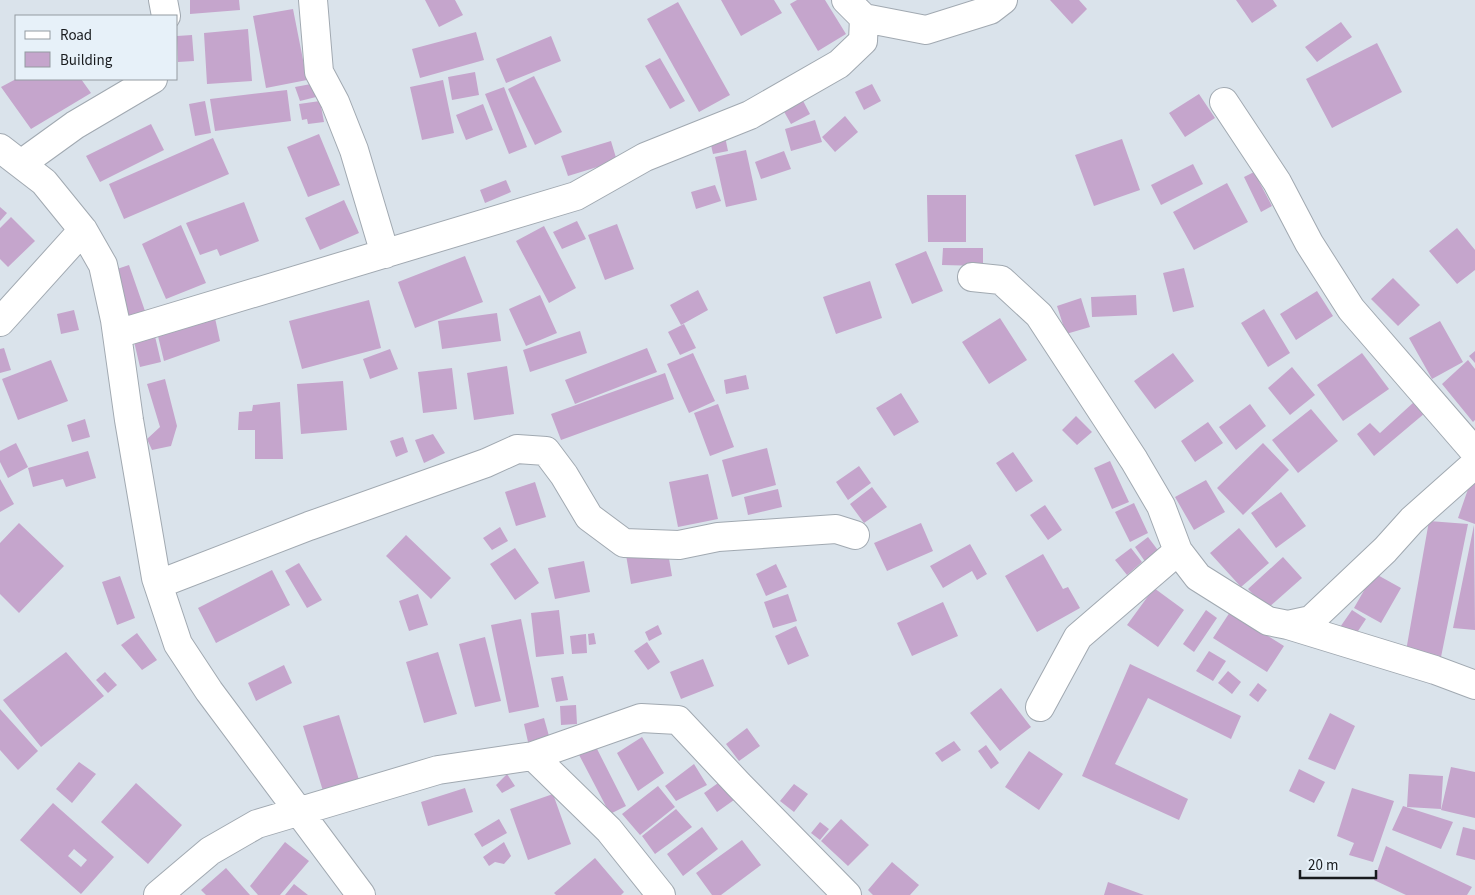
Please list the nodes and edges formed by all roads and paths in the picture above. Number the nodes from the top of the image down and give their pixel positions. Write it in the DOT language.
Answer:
graph roads {
  1 [pos="163,0"];
  2 [pos="312,0"];
  3 [pos="1003,0"];
  4 [pos="855,9"];
  5 [pos="166,15"];
  6 [pos="151,80"];
  7 [pos="1224,102"];
  8 [pos="0,148"];
  9 [pos="21,164"];
  10 [pos="84,230"];
  11 [pos="385,254"];
  12 [pos="972,277"];
  13 [pos="0,322"];
  14 [pos="117,334"];
  15 [pos="1475,452"];
  16 [pos="1475,464"];
  17 [pos="855,535"];
  18 [pos="1178,551"];
  19 [pos="159,584"];
  20 [pos="1288,625"];
  21 [pos="1475,685"];
  22 [pos="1040,707"];
  23 [pos="533,756"];
  24 [pos="300,810"];
  25 [pos="158,895"];
  26 [pos="361,895"];
  27 [pos="661,895"];
  28 [pos="847,895"];
  1 -- 5 [label="street"];
  2 -- 11 [label="street"];
  3 -- 4 [label="street"];
  4 -- 11 [label="street"];
  6 -- 9 [label="street"];
  7 -- 15 [label="street"];
  8 -- 9 [label="street"];
  9 -- 10 [label="street"];
  10 -- 13 [label="street"];
  10 -- 14 [label="street"];
  11 -- 14 [label="street"];
  12 -- 18 [label="street"];
  14 -- 19 [label="street"];
  16 -- 20 [label="street"];
  17 -- 19 [label="street"];
  18 -- 20 [label="street"];
  18 -- 22 [label="street"];
  19 -- 24 [label="street"];
  20 -- 21 [label="street"];
  23 -- 24 [label="street"];
  23 -- 27 [label="street"];
  23 -- 28 [label="street"];
  24 -- 25 [label="street"];
  24 -- 26 [label="street"];
}
